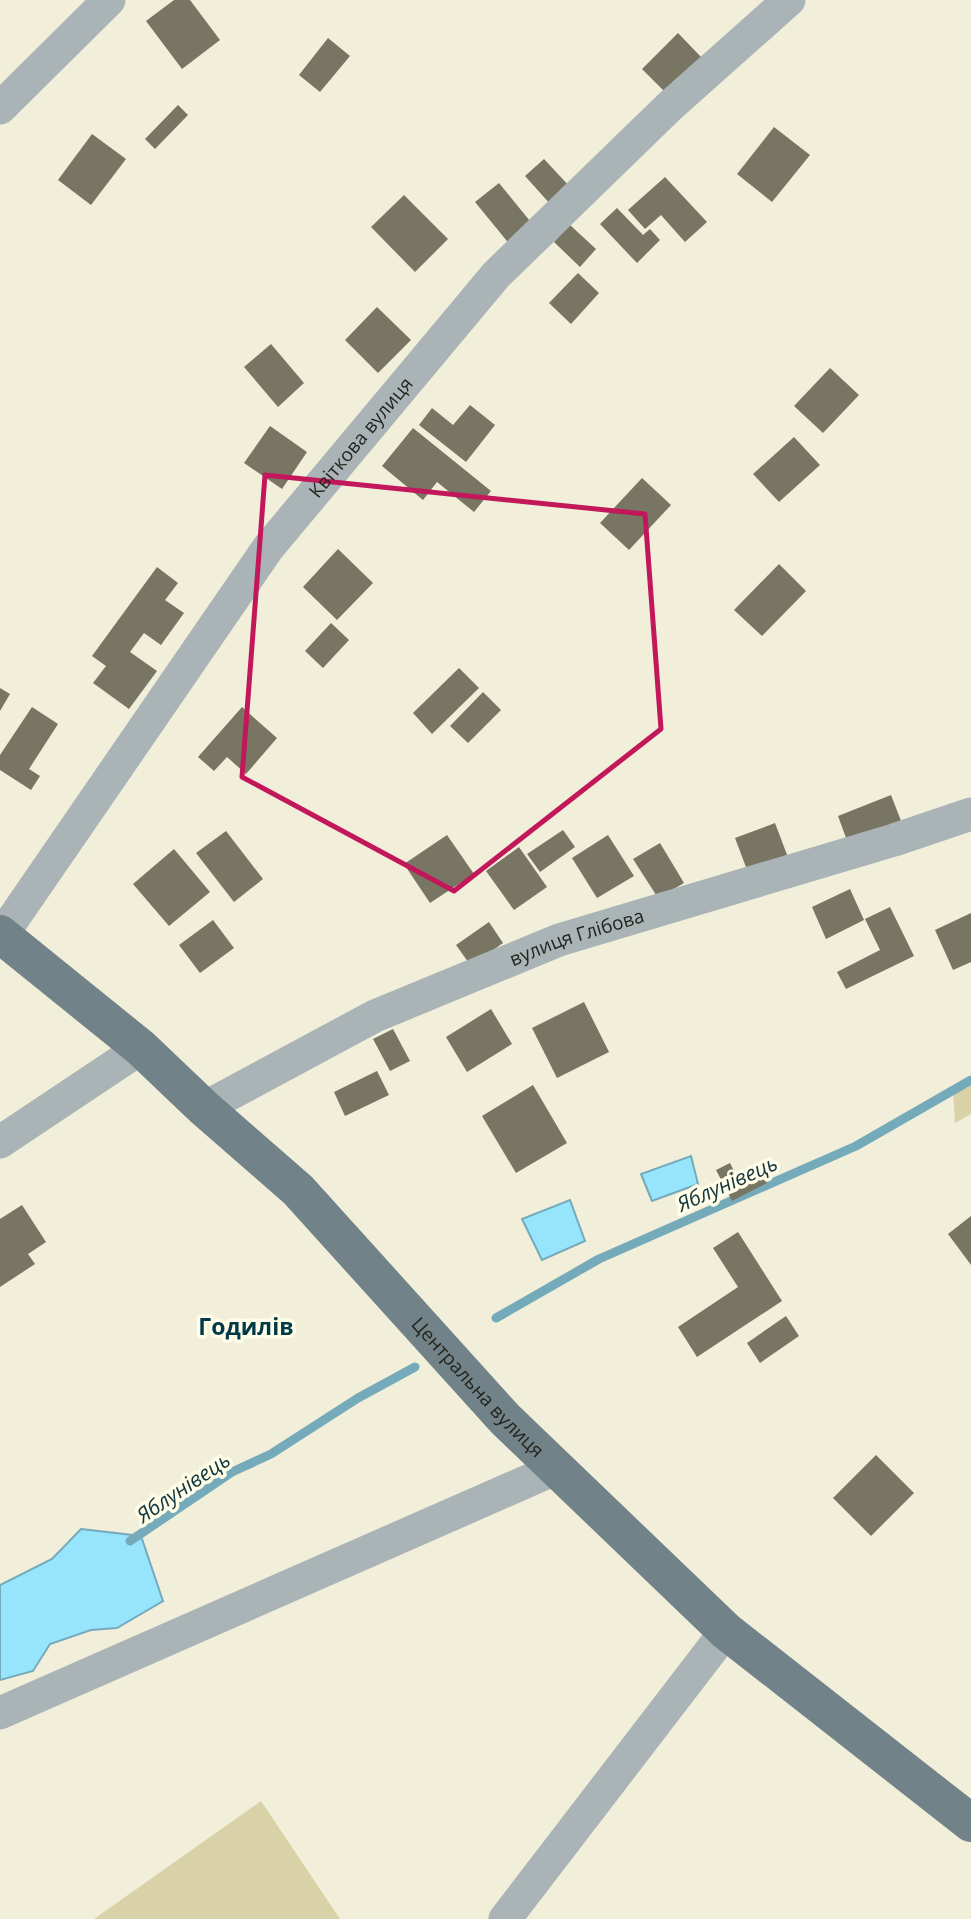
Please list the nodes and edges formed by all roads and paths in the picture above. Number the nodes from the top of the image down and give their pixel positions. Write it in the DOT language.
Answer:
graph roads {
  1 [pos="109,0"];
  2 [pos="789,0"];
  3 [pos="0,108"];
  4 [pos="971,814"];
  5 [pos="1,934"];
  6 [pos="141,1048"];
  7 [pos="204,1108"];
  8 [pos="0,1142"];
  9 [pos="555,1469"];
  10 [pos="726,1631"];
  11 [pos="0,1713"];
  12 [pos="971,1823"];
  13 [pos="505,1919"];
  1 -- 3 [label="street"];
  2 -- 5 [label="street, Квіткова вулиця"];
  4 -- 7 [label="street, вулиця Глібова"];
  5 -- 6 [label="main road, Центральна вулиця"];
  6 -- 7 [label="main road, Центральна вулиця"];
  6 -- 8 [label="street"];
  7 -- 9 [label="main road, Центральна вулиця"];
  9 -- 10 [label="main road, Центральна вулиця"];
  9 -- 11 [label="street"];
  10 -- 12 [label="main road, Центральна вулиця"];
  10 -- 13 [label="street"];
}
